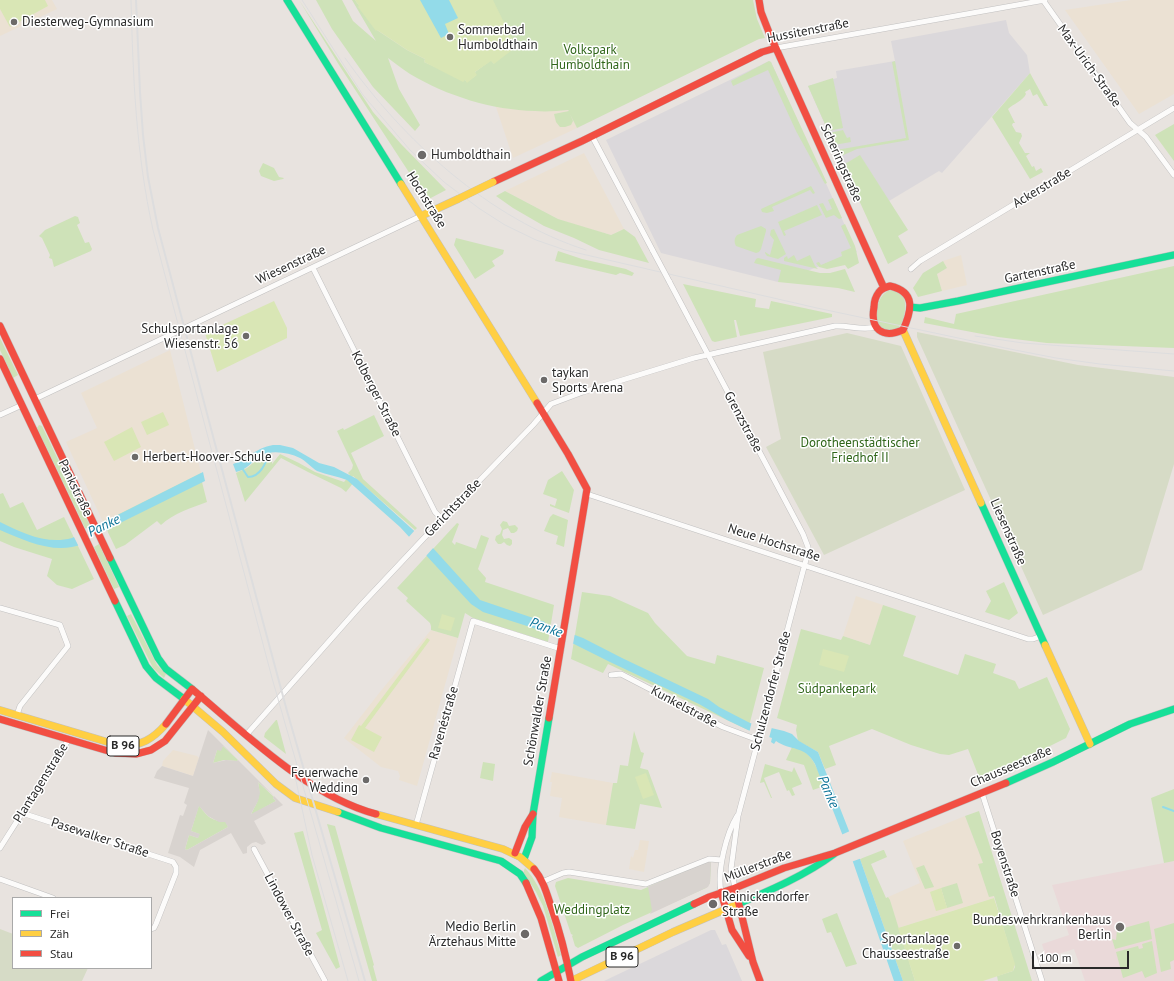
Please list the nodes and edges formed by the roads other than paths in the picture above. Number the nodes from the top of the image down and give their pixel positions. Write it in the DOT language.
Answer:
graph roads {
  1 [pos="287,0"];
  2 [pos="759,0"];
  3 [pos="1044,0"];
  4 [pos="776,48"];
  5 [pos="1174,108"];
  6 [pos="1138,129"];
  7 [pos="592,136"];
  8 [pos="1174,176"];
  9 [pos="421,216"];
  10 [pos="1174,255"];
  11 [pos="313,268"];
  12 [pos="911,269"];
  13 [pos="884,288"];
  14 [pos="910,307"];
  15 [pos="0,326"];
  16 [pos="875,327"];
  17 [pos="903,330"];
  18 [pos="707,354"];
  19 [pos="0,359"];
  20 [pos="25,379"];
  21 [pos="12,385"];
  22 [pos="35,399"];
  23 [pos="22,405"];
  24 [pos="543,413"];
  25 [pos="0,415"];
  26 [pos="44,419"];
  27 [pos="32,425"];
  28 [pos="587,494"];
  29 [pos="442,519"];
  30 [pos="804,566"];
  31 [pos="130,599"];
  32 [pos="118,605"];
  33 [pos="0,608"];
  34 [pos="1041,636"];
  35 [pos="561,649"];
  36 [pos="173,674"];
  37 [pos="611,675"];
  38 [pos="165,685"];
  39 [pos="192,689"];
  40 [pos="201,696"];
  41 [pos="184,700"];
  42 [pos="193,707"];
  43 [pos="1174,709"];
  44 [pos="0,710"];
  45 [pos="17,715"];
  46 [pos="0,719"];
  47 [pos="71,731"];
  48 [pos="246,734"];
  49 [pos="759,738"];
  50 [pos="68,739"];
  51 [pos="1090,744"];
  52 [pos="237,745"];
  53 [pos="982,793"];
  54 [pos="22,813"];
  55 [pos="533,814"];
  56 [pos="738,816"];
  57 [pos="416,825"];
  58 [pos="413,836"];
  59 [pos="851,846"];
  60 [pos="0,848"];
  61 [pos="254,849"];
  62 [pos="835,852"];
  63 [pos="514,853"];
  64 [pos="524,859"];
  65 [pos="722,860"];
  66 [pos="511,868"];
  67 [pos="0,879"];
  68 [pos="542,882"];
  69 [pos="734,888"];
  70 [pos="721,892"];
  71 [pos="50,897"];
  72 [pos="738,904"];
  73 [pos="726,909"];
  74 [pos="152,928"];
  75 [pos="753,962"];
  76 [pos="568,965"];
  77 [pos="556,972"];
  78 [pos="325,981"];
  79 [pos="541,981"];
  80 [pos="559,981"];
  81 [pos="571,981"];
  82 [pos="760,981"];
  83 [pos="1042,981"];
  1 -- 9 [label="main road, Hochstraße"];
  2 -- 4 [label="main road, Scheringstraße"];
  3 -- 4 [label="street, Hussitenstraße"];
  3 -- 6 [label="street, Max-Urich-Straße"];
  4 -- 7 [label="main road, Hussitenstraße"];
  4 -- 13 [label="main road, Scheringstraße"];
  5 -- 6 [label="street, Ackerstraße"];
  6 -- 8 [label="street, Max-Urich-Straße"];
  6 -- 12 [label="street, Ackerstraße"];
  7 -- 9 [label="main road, Wiesenstraße, bridge"];
  7 -- 18 [label="street, Grenzstraße, bridge"];
  9 -- 11 [label="street, Wiesenstraße"];
  9 -- 24 [label="main road, Hochstraße"];
  10 -- 14 [label="main road, Gartenstraße"];
  11 -- 22 [label="street, Wiesenstraße"];
  11 -- 29 [label="street, Kolberger Straße"];
  13 -- 14 [label="main road"];
  13 -- 16 [label="main road"];
  14 -- 17 [label="main road"];
  15 -- 20 [label="main road, Pankstraße"];
  16 -- 17 [label="main road"];
  16 -- 18 [label="street"];
  17 -- 34 [label="main road, Liesenstraße"];
  18 -- 24 [label="street, Gerichtstraße"];
  18 -- 30 [label="street, Grenzstraße"];
  19 -- 21 [label="main road, Pankstraße"];
  20 -- 21 [label="main road"];
  20 -- 22 [label="main road, Pankstraße"];
  21 -- 23 [label="main road, Pankstraße"];
  22 -- 23 [label="main road, Wiesenstraße"];
  22 -- 26 [label="main road, Pankstraße"];
  23 -- 25 [label="street, Wiesenstraße"];
  23 -- 27 [label="main road, Pankstraße"];
  24 -- 28 [label="main road"];
  24 -- 29 [label="street, Gerichtstraße"];
  26 -- 27 [label="main road"];
  26 -- 31 [label="main road, Pankstraße"];
  27 -- 32 [label="main road, Pankstraße"];
  28 -- 30 [label="street, Neue Hochstraße"];
  28 -- 35 [label="main road, Schönwalder Straße"];
  29 -- 48 [label="street, Gerichtstraße"];
  30 -- 34 [label="street, Neue Hochstraße"];
  30 -- 49 [label="street, Schulzendorfer Straße"];
  31 -- 32 [label="main road"];
  31 -- 36 [label="main road, Pankstraße"];
  32 -- 38 [label="main road, Pankstraße"];
  33 -- 45 [label="street"];
  34 -- 51 [label="main road, Liesenstraße"];
  35 -- 55 [label="main road, Schönwalder Straße"];
  35 -- 57 [label="street, Ravenéstraße"];
  36 -- 38 [label="main road"];
  36 -- 39 [label="main road, Pankstraße"];
  37 -- 49 [label="street, Kunkelstraße"];
  38 -- 41 [label="main road, Pankstraße"];
  39 -- 40 [label="main road"];
  39 -- 41 [label="main road, B 96"];
  40 -- 42 [label="main road, B 96"];
  40 -- 48 [label="main road"];
  41 -- 42 [label="main road"];
  41 -- 47 [label="main road, B 96"];
  42 -- 50 [label="main road, B 96"];
  42 -- 52 [label="main road"];
  43 -- 51 [label="main road, Chausseestraße"];
  44 -- 45 [label="main road, B 96"];
  45 -- 47 [label="main road, B 96"];
  46 -- 50 [label="main road, B 96"];
  47 -- 50 [label="main road"];
  48 -- 52 [label="main road"];
  48 -- 57 [label="main road"];
  49 -- 56 [label="street, Schulzendorfer Straße"];
  50 -- 54 [label="street, Plantagenstraße"];
  51 -- 53 [label="main road, Chausseestraße"];
  52 -- 58 [label="main road"];
  53 -- 59 [label="main road, Chausseestraße"];
  53 -- 83 [label="street, Boyenstraße"];
  54 -- 60 [label="street, Plantagenstraße"];
  54 -- 74 [label="street, Pasewalker Straße"];
  55 -- 63 [label="main road, Schönwalder Straße"];
  55 -- 64 [label="main road, Schönwalder Straße"];
  56 -- 65 [label="street, Schulzendorfer Straße"];
  56 -- 69 [label="street, Schulzendorfer Straße"];
  57 -- 58 [label="main road"];
  57 -- 63 [label="main road"];
  58 -- 66 [label="main road"];
  59 -- 62 [label="main road, Müllerstraße"];
  61 -- 78 [label="street, Lindower Straße"];
  62 -- 69 [label="main road, Müllerstraße"];
  62 -- 72 [label="main road, Müllerstraße"];
  63 -- 64 [label="main road"];
  63 -- 66 [label="main road"];
  64 -- 66 [label="main road"];
  64 -- 68 [label="main road"];
  65 -- 68 [label="street"];
  65 -- 70 [label="street, Schulzendorfer Straße"];
  66 -- 77 [label="main road"];
  67 -- 71 [label="street"];
  68 -- 76 [label="main road"];
  69 -- 70 [label="main road, Müllerstraße / B 96"];
  69 -- 72 [label="main road"];
  70 -- 73 [label="main road"];
  70 -- 76 [label="main road, Müllerstraße / B 96"];
  72 -- 73 [label="main road, Müllerstraße / B 96"];
  72 -- 75 [label="main road"];
  73 -- 75 [label="main road"];
  73 -- 81 [label="main road, Müllerstraße / B 96"];
  75 -- 82 [label="main road"];
  76 -- 77 [label="main road, Müllerstraße"];
  76 -- 81 [label="main road"];
  77 -- 79 [label="main road, Müllerstraße"];
  77 -- 80 [label="main road"];
}
